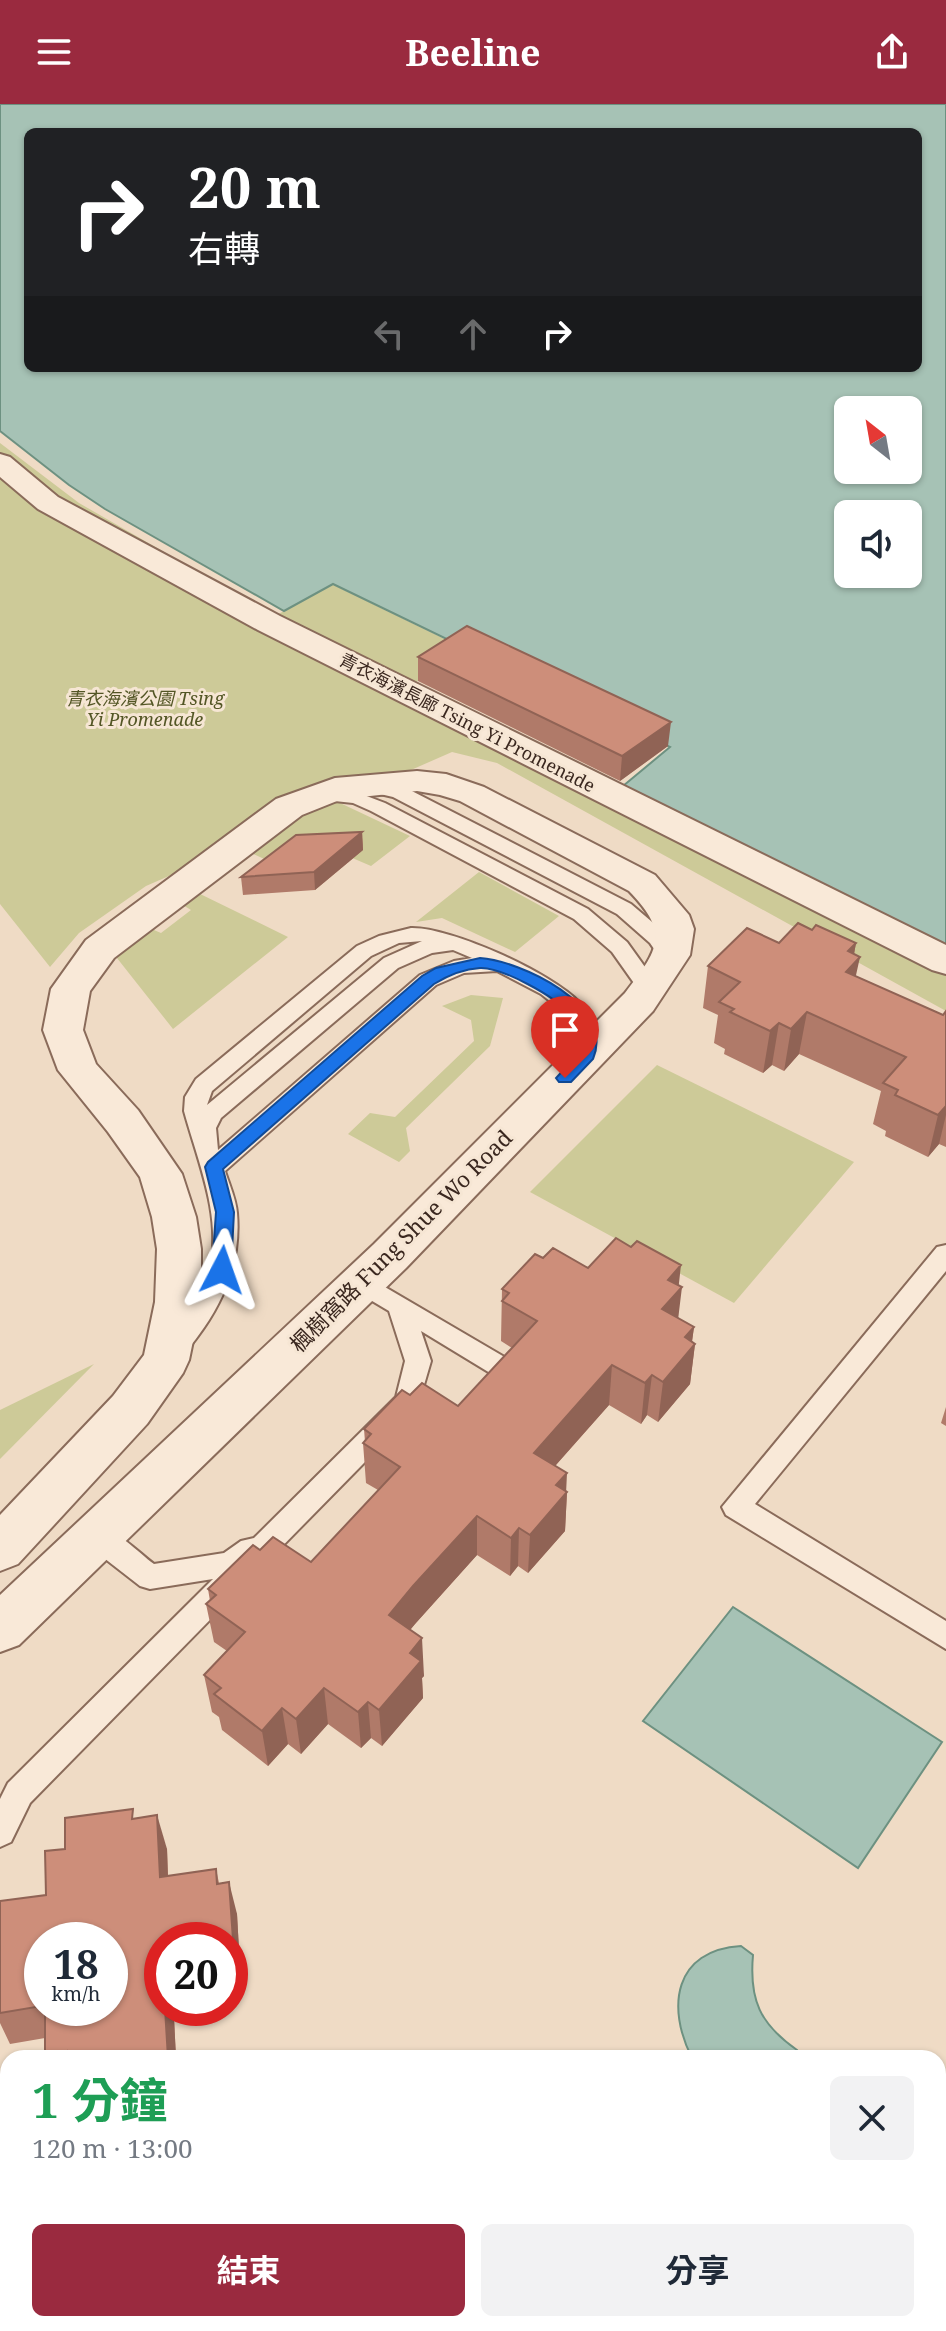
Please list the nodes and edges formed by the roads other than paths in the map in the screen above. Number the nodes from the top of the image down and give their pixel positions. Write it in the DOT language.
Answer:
graph roads {
  1 [pos="0,463"];
  2 [pos="309,798"];
  3 [pos="946,961"];
  4 [pos="499,965"];
  5 [pos="660,973"];
  6 [pos="587,1055"];
  7 [pos="210,1155"];
  8 [pos="946,1254"];
  9 [pos="361,1282"];
  10 [pos="400,1306"];
  11 [pos="166,1360"];
  12 [pos="504,1369"];
  13 [pos="292,1520"];
  14 [pos="96,1536"];
  15 [pos="0,1549"];
  16 [pos="0,1629"];
  17 [pos="946,1636"];
  18 [pos="0,1832"];
  1 -- 3 [label="street, 青衣海濱長廊 Tsing Yi Promenade"];
  2 -- 5 [label="lane"];
  2 -- 5 [label="street"];
  2 -- 11 [label="street"];
  4 -- 6 [label="lane"];
  4 -- 7 [label="lane"];
  4 -- 7 [label="lane"];
  5 -- 6 [label="street, 楓樹窩路 Fung Shue Wo Road"];
  6 -- 9 [label="street, 楓樹窩路 Fung Shue Wo Road"];
  7 -- 11 [label="lane"];
  8 -- 17 [label="lane"];
  9 -- 10 [label="lane"];
  9 -- 14 [label="street, 楓樹窩路 Fung Shue Wo Road"];
  10 -- 12 [label="lane"];
  10 -- 13 [label="lane"];
  11 -- 15 [label="street"];
  13 -- 14 [label="lane"];
  13 -- 18 [label="lane"];
  14 -- 16 [label="street, 楓樹窩路 Fung Shue Wo Road"];
}
